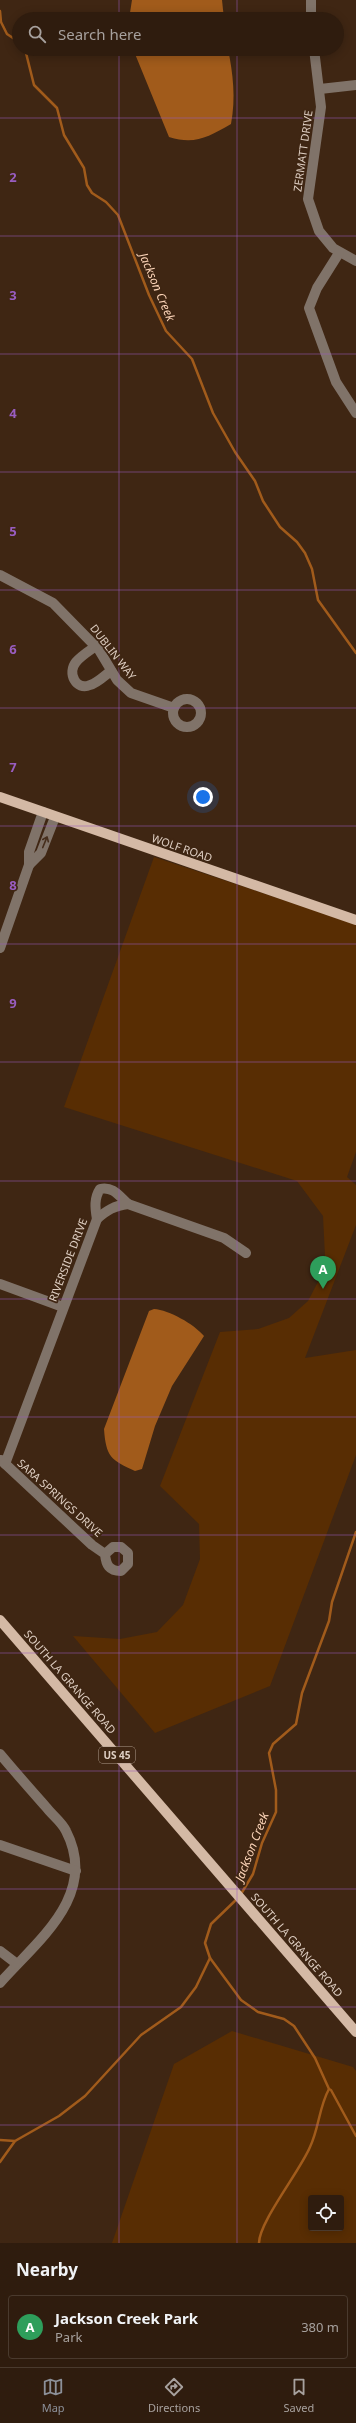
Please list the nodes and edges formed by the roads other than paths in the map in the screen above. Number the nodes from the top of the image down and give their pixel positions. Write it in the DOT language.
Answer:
graph roads {
  1 [pos="311,0"];
  2 [pos="311,12"];
  3 [pos="315,56"];
  4 [pos="356,85"];
  5 [pos="320,89"];
  6 [pos="339,253"];
  7 [pos="356,261"];
  8 [pos="356,413"];
  9 [pos="0,575"];
  10 [pos="96,646"];
  11 [pos="111,671"];
  12 [pos="174,708"];
  13 [pos="0,798"];
  14 [pos="42,812"];
  15 [pos="55,817"];
  16 [pos="29,865"];
  17 [pos="356,920"];
  18 [pos="2,936"];
  19 [pos="0,948"];
  20 [pos="128,1204"];
  21 [pos="96,1219"];
  22 [pos="246,1253"];
  23 [pos="0,1284"];
  24 [pos="63,1307"];
  25 [pos="3,1462"];
  26 [pos="105,1554"];
  27 [pos="0,1620"];
  28 [pos="0,1754"];
  29 [pos="0,1845"];
  30 [pos="76,1871"];
  31 [pos="0,1951"];
  32 [pos="17,1964"];
  33 [pos="0,1983"];
  34 [pos="356,2032"];
  1 -- 2 [label="street"];
  3 -- 5 [label="street, ZERMATT DRIVE"];
  4 -- 5 [label="street"];
  5 -- 6 [label="street, ZERMATT DRIVE"];
  6 -- 7 [label="street, ZERMATT DRIVE"];
  6 -- 8 [label="street"];
  9 -- 10 [label="street, DUBLIN WAY"];
  10 -- 11 [label="street, DUBLIN WAY"];
  10 -- 11 [label="street"];
  11 -- 12 [label="street, DUBLIN WAY"];
  13 -- 14 [label="main road, WOLF ROAD"];
  14 -- 15 [label="main road, WOLF ROAD"];
  14 -- 16 [label="street"];
  16 -- 15 [label="street, one-way"];
  15 -- 17 [label="main road, WOLF ROAD"];
  16 -- 18 [label="street"];
  18 -- 19 [label="street"];
  20 -- 21 [label="street, RIVERSIDE DRIVE"];
  20 -- 21 [label="street"];
  20 -- 22 [label="street"];
  21 -- 24 [label="street, RIVERSIDE DRIVE"];
  23 -- 24 [label="street"];
  24 -- 25 [label="street, RIVERSIDE DRIVE"];
  25 -- 26 [label="street, SARA SPRINGS DRIVE"];
  27 -- 34 [label="main road, SOUTH LA GRANGE ROAD / US 45"];
  28 -- 30 [label="street"];
  29 -- 30 [label="street"];
  30 -- 32 [label="street"];
  31 -- 32 [label="street"];
  32 -- 33 [label="street"];
}
